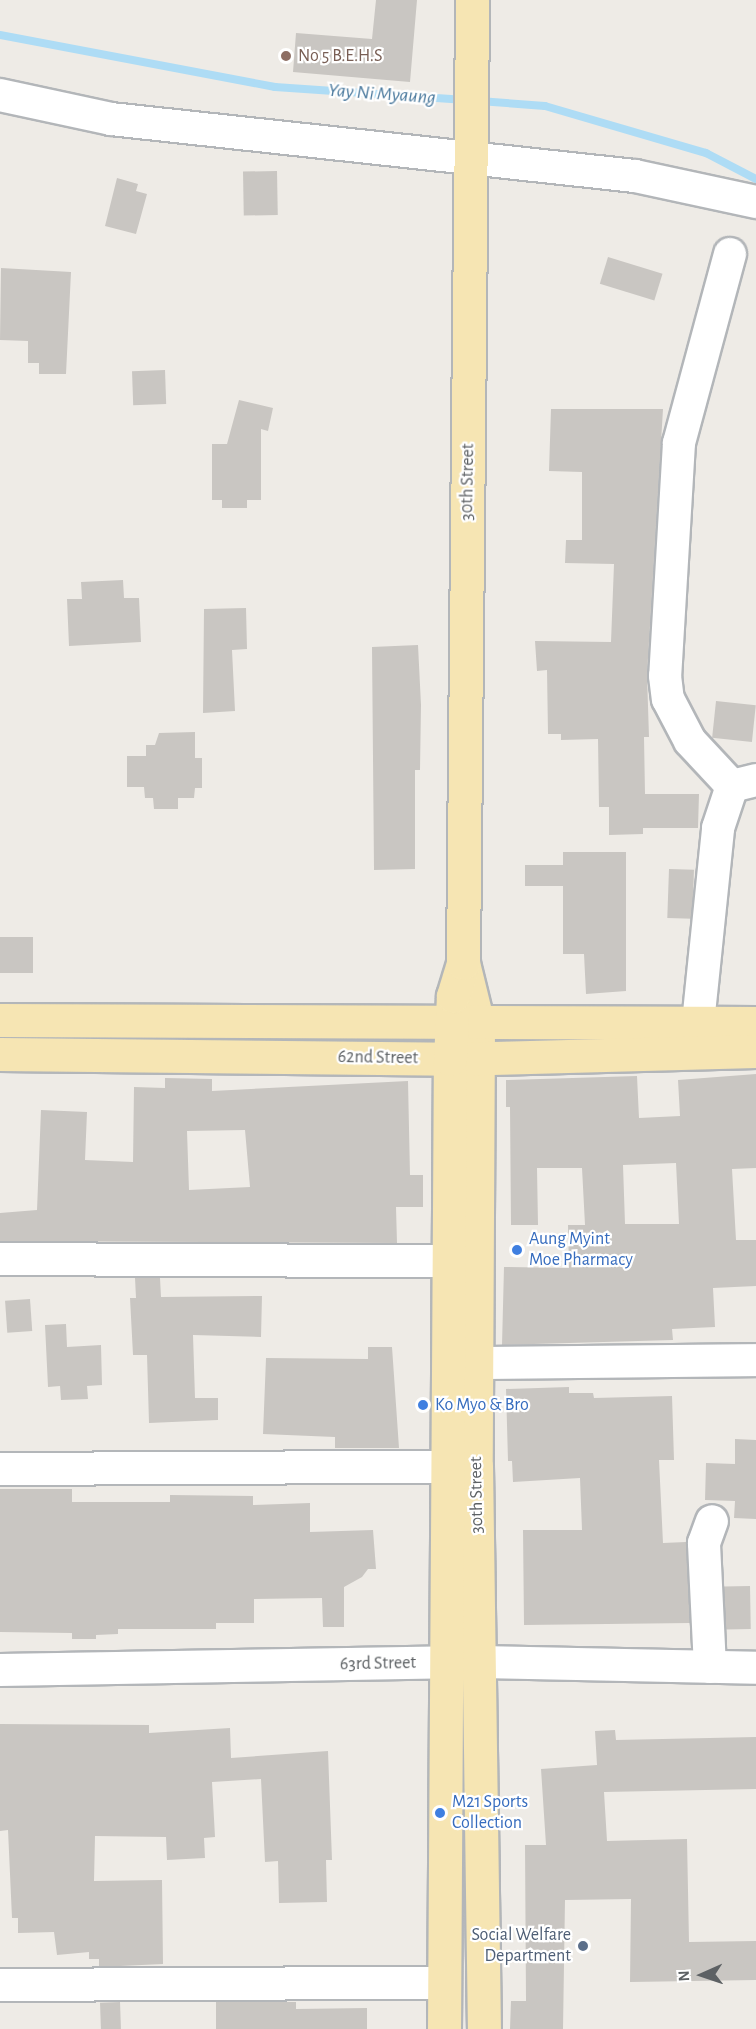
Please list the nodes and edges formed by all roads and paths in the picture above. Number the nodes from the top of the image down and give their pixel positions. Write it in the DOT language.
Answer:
graph roads {
  1 [pos="472,0"];
  2 [pos="0,95"];
  3 [pos="471,148"];
  4 [pos="756,202"];
  5 [pos="730,254"];
  6 [pos="744,783"];
  7 [pos="0,1020"];
  8 [pos="756,1023"];
  9 [pos="464,1024"];
  10 [pos="699,1037"];
  11 [pos="756,1051"];
  12 [pos="0,1054"];
  13 [pos="464,1059"];
  14 [pos="0,1259"];
  15 [pos="450,1261"];
  16 [pos="756,1360"];
  17 [pos="478,1363"];
  18 [pos="446,1467"];
  19 [pos="0,1468"];
  20 [pos="712,1521"];
  21 [pos="479,1662"];
  22 [pos="445,1663"];
  23 [pos="710,1667"];
  24 [pos="756,1668"];
  25 [pos="0,1670"];
  26 [pos="443,1983"];
  27 [pos="0,1985"];
  28 [pos="444,2029"];
  29 [pos="484,2029"];
  1 -- 3 [label="main road, 30th Street"];
  2 -- 3 [label="street"];
  3 -- 4 [label="street"];
  3 -- 9 [label="main road, 30th Street"];
  5 -- 6 [label="street"];
  6 -- 10 [label="street"];
  7 -- 9 [label="main road, 62nd Street"];
  8 -- 10 [label="main road, 62nd Street"];
  9 -- 10 [label="main road, 62nd Street"];
  9 -- 13 [label="main road, 30th Street"];
  10 -- 11 [label="main road, 62nd Street"];
  10 -- 13 [label="main road, 62nd Street"];
  12 -- 13 [label="main road, 62nd Street"];
  13 -- 15 [label="main road, 30th Street"];
  13 -- 17 [label="main road, 30th Street"];
  14 -- 15 [label="street"];
  15 -- 18 [label="main road, 30th Street"];
  16 -- 17 [label="street"];
  17 -- 21 [label="main road, 30th Street"];
  18 -- 19 [label="street"];
  18 -- 22 [label="main road, 30th Street"];
  20 -- 23 [label="street"];
  21 -- 22 [label="street, 63rd Street"];
  21 -- 23 [label="street, 63rd Street"];
  21 -- 29 [label="main road, 30th Street"];
  22 -- 25 [label="street, 63rd Street"];
  22 -- 26 [label="main road, 30th Street"];
  23 -- 24 [label="street, 63rd Street"];
  26 -- 27 [label="street"];
  26 -- 28 [label="main road, 30th Street"];
}
